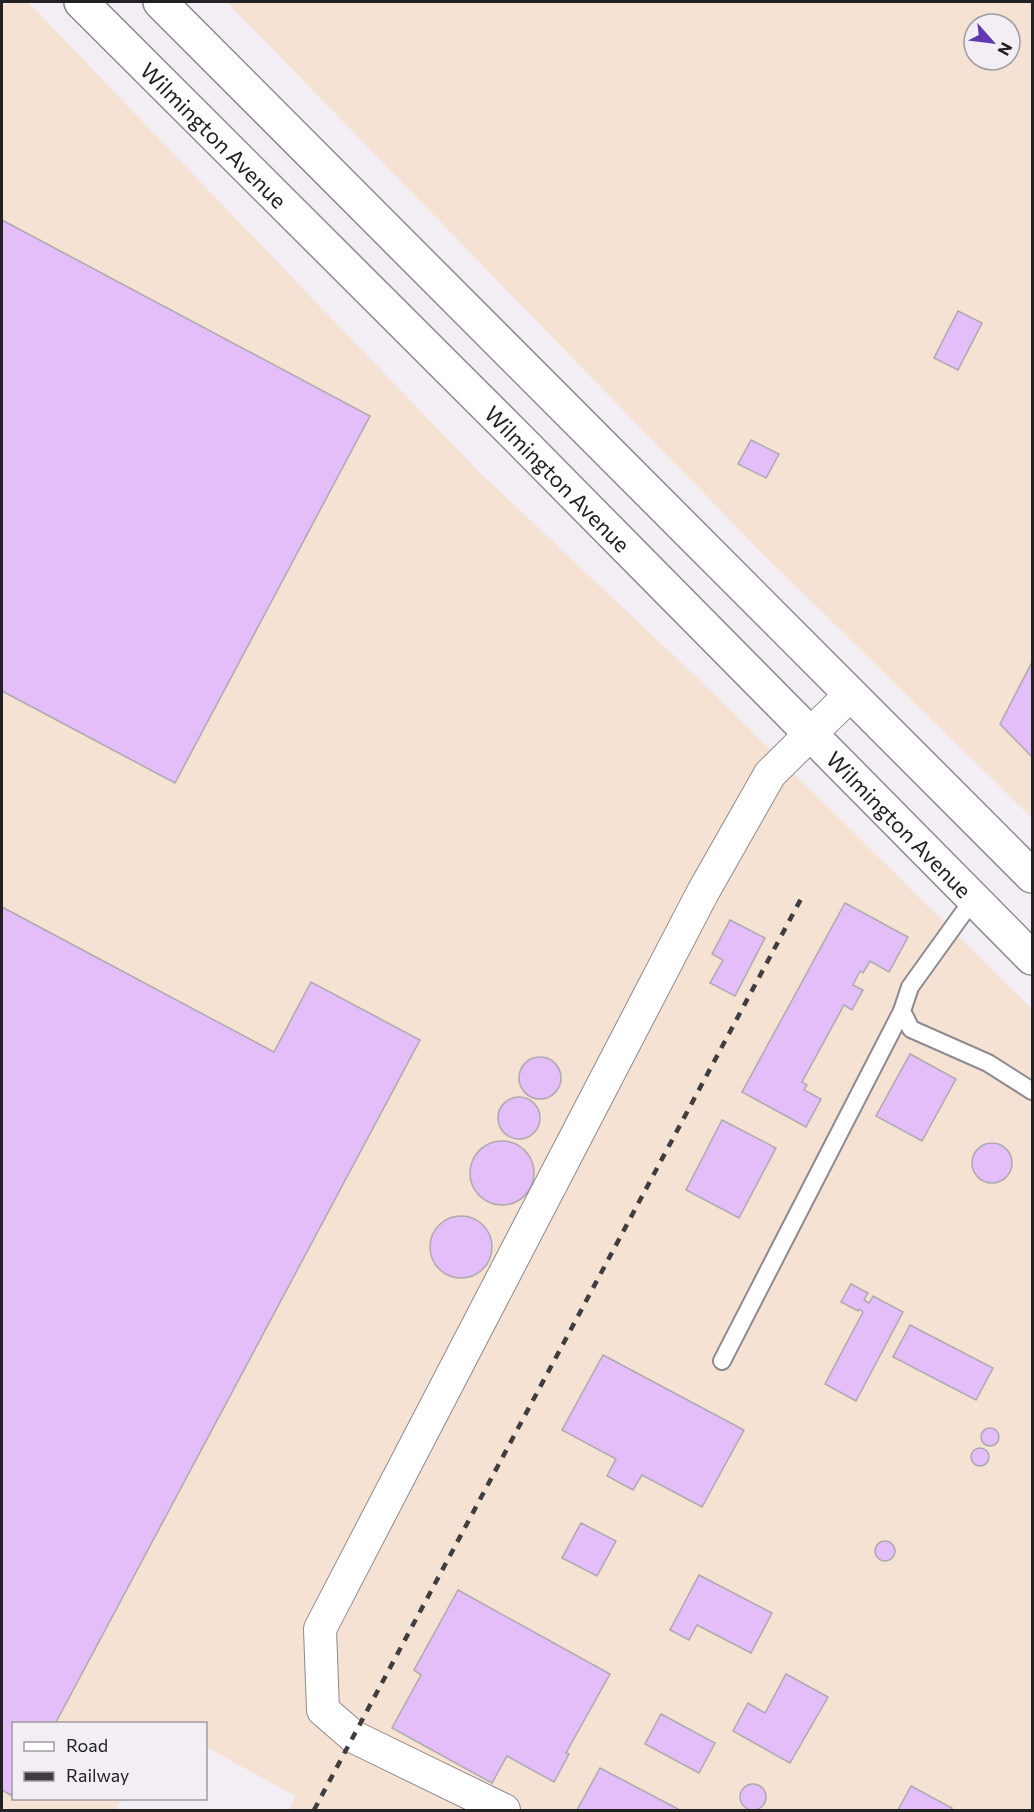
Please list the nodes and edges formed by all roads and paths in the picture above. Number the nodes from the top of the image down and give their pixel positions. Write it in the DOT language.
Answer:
graph roads {
  1 [pos="81,2"];
  2 [pos="160,2"];
  3 [pos="851,694"];
  4 [pos="811,734"];
  5 [pos="1032,876"];
  6 [pos="974,898"];
  7 [pos="1032,958"];
  8 [pos="902,1011"];
  9 [pos="1032,1090"];
  10 [pos="722,1361"];
  11 [pos="504,1810"];
  1 -- 4 [label="main road, Wilmington Avenue"];
  2 -- 3 [label="main road"];
  3 -- 4 [label="street"];
  3 -- 5 [label="main road"];
  4 -- 6 [label="main road, Wilmington Avenue"];
  4 -- 11 [label="street"];
  6 -- 7 [label="main road, Wilmington Avenue"];
  6 -- 8 [label="lane"];
  8 -- 9 [label="lane"];
  8 -- 10 [label="lane"];
}
